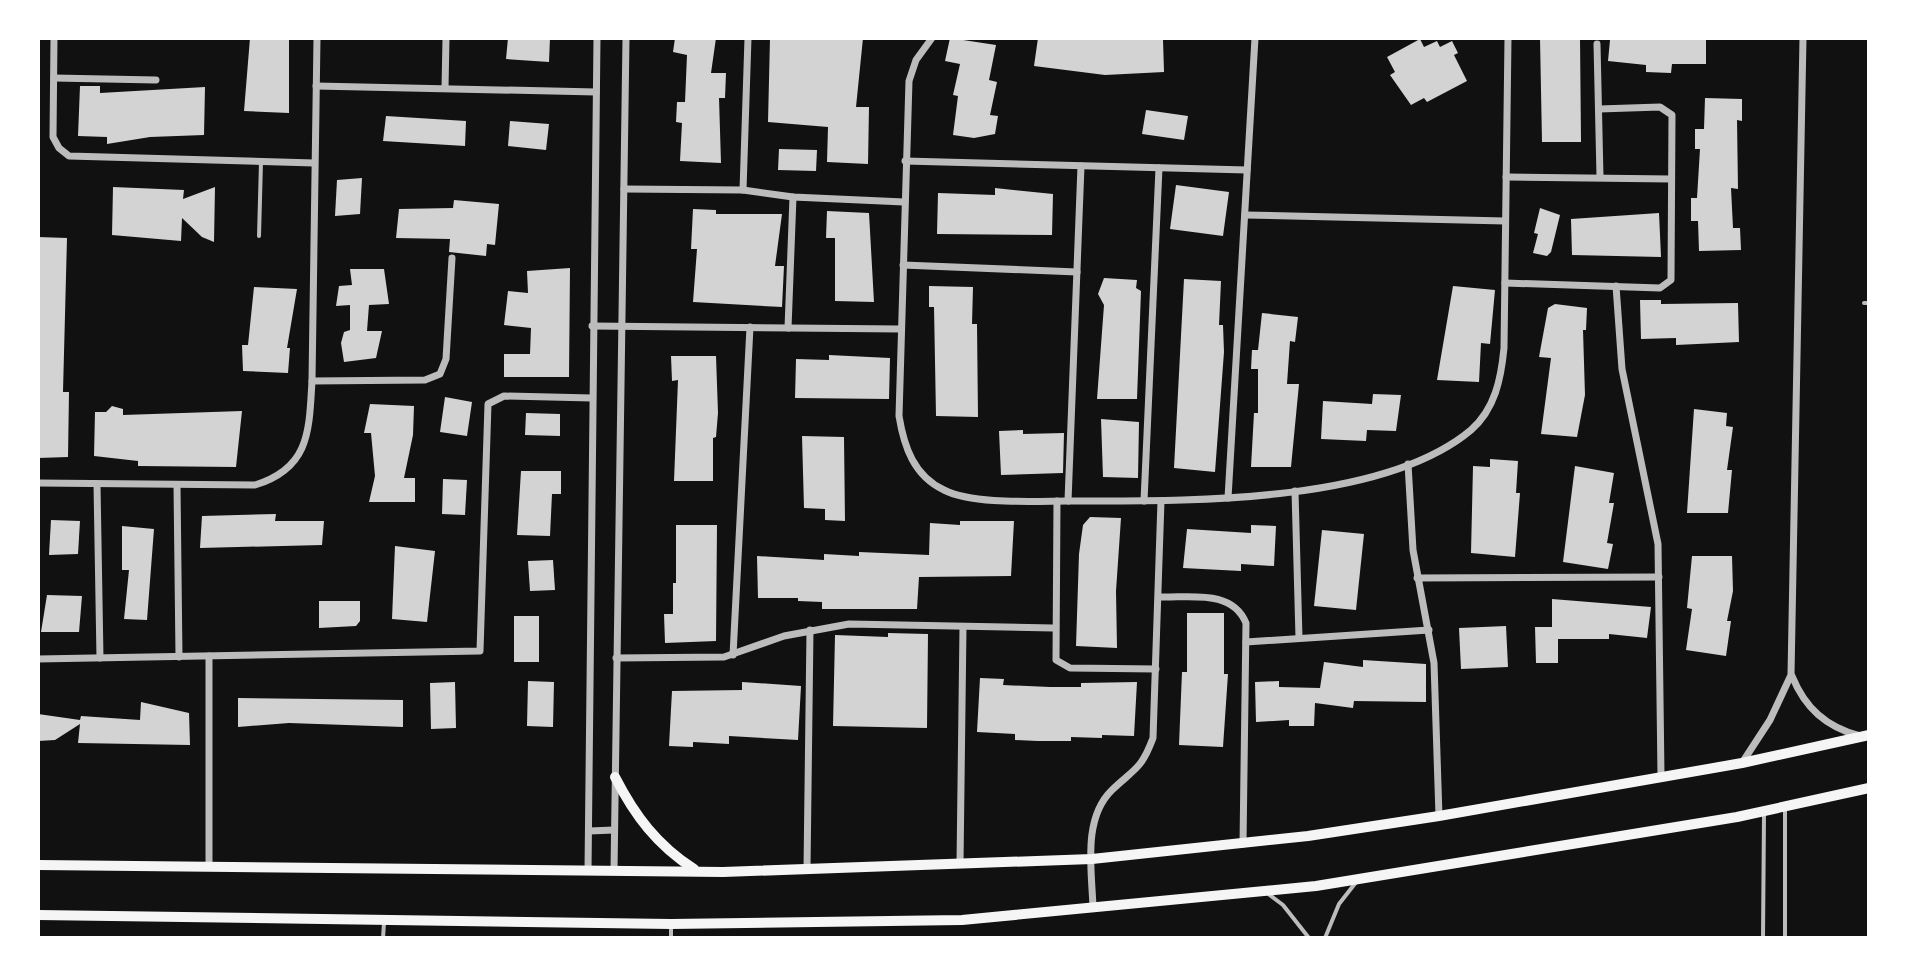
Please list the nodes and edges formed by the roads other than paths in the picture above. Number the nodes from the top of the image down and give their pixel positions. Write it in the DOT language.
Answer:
graph roads {
  1 [pos="54,38"];
  2 [pos="317,38"];
  3 [pos="446,38"];
  4 [pos="597,38"];
  5 [pos="626,38"];
  6 [pos="748,38"];
  7 [pos="932,38"];
  8 [pos="1255,38"];
  9 [pos="1508,38"];
  10 [pos="1803,38"];
  11 [pos="1597,44"];
  12 [pos="54,78"];
  13 [pos="156,80"];
  14 [pos="316,86"];
  15 [pos="445,88"];
  16 [pos="596,92"];
  17 [pos="1599,109"];
  18 [pos="905,161"];
  19 [pos="261,162"];
  20 [pos="314,163"];
  21 [pos="1081,166"];
  22 [pos="1159,168"];
  23 [pos="1247,170"];
  24 [pos="1506,177"];
  25 [pos="1600,177"];
  26 [pos="1671,179"];
  27 [pos="624,189"];
  28 [pos="743,190"];
  29 [pos="793,197"];
  30 [pos="904,202"];
  31 [pos="1245,215"];
  32 [pos="1505,221"];
  33 [pos="259,236"];
  34 [pos="452,258"];
  35 [pos="903,265"];
  36 [pos="1077,272"];
  37 [pos="1505,283"];
  38 [pos="1616,286"];
  39 [pos="592,326"];
  40 [pos="620,326"];
  41 [pos="750,327"];
  42 [pos="788,328"];
  43 [pos="901,329"];
  44 [pos="312,381"];
  45 [pos="592,398"];
  46 [pos="1408,464"];
  47 [pos="38,483"];
  48 [pos="97,484"];
  49 [pos="177,485"];
  50 [pos="1295,491"];
  51 [pos="1228,498"];
  52 [pos="1057,501"];
  53 [pos="1068,501"];
  54 [pos="1144,501"];
  55 [pos="1161,501"];
  56 [pos="1659,577"];
  57 [pos="1417,578"];
  58 [pos="1159,597"];
  59 [pos="963,627"];
  60 [pos="1053,628"];
  61 [pos="810,630"];
  62 [pos="1429,630"];
  63 [pos="1299,638"];
  64 [pos="1246,642"];
  65 [pos="733,655"];
  66 [pos="209,656"];
  67 [pos="179,657"];
  68 [pos="100,658"];
  69 [pos="616,658"];
  70 [pos="38,659"];
  71 [pos="1156,669"];
  72 [pos="1791,675"];
  73 [pos="1865,736"];
  74 [pos="1742,763"];
  75 [pos="1661,776"];
  76 [pos="615,777"];
  77 [pos="1869,788"];
  78 [pos="1785,808"];
  79 [pos="1764,812"];
  80 [pos="1439,816"];
  81 [pos="614,830"];
  82 [pos="589,831"];
  83 [pos="1243,844"];
  84 [pos="1092,859"];
  85 [pos="960,864"];
  86 [pos="38,865"];
  87 [pos="209,866"];
  88 [pos="807,869"];
  89 [pos="696,870"];
  90 [pos="588,871"];
  91 [pos="614,871"];
  92 [pos="1358,880"];
  93 [pos="1265,892"];
  94 [pos="1093,909"];
  95 [pos="38,915"];
  96 [pos="384,920"];
  97 [pos="671,924"];
  98 [pos="383,938"];
  99 [pos="671,938"];
  100 [pos="1309,938"];
  101 [pos="1325,938"];
  102 [pos="1763,938"];
  103 [pos="1785,938"];
  1 -- 12 [label="street"];
  2 -- 14 [label="street"];
  3 -- 15 [label="street"];
  4 -- 16 [label="street"];
  5 -- 27 [label="street"];
  6 -- 28 [label="street"];
  7 -- 18 [label="street"];
  8 -- 23 [label="street"];
  9 -- 24 [label="street"];
  10 -- 72 [label="street"];
  11 -- 17 [label="street"];
  12 -- 13 [label="street"];
  12 -- 19 [label="street"];
  14 -- 15 [label="street"];
  14 -- 20 [label="street"];
  15 -- 16 [label="street"];
  16 -- 39 [label="street"];
  17 -- 25 [label="street"];
  17 -- 26 [label="street"];
  18 -- 21 [label="street"];
  18 -- 30 [label="street"];
  19 -- 20 [label="street"];
  19 -- 33 [label="lane"];
  20 -- 44 [label="street"];
  21 -- 22 [label="street"];
  21 -- 36 [label="street"];
  22 -- 23 [label="street"];
  22 -- 54 [label="street"];
  23 -- 31 [label="street"];
  24 -- 25 [label="street"];
  24 -- 32 [label="street"];
  25 -- 26 [label="street"];
  26 -- 38 [label="street"];
  27 -- 28 [label="street"];
  27 -- 40 [label="street"];
  28 -- 29 [label="street"];
  29 -- 30 [label="street"];
  29 -- 42 [label="street"];
  30 -- 35 [label="street"];
  31 -- 32 [label="street"];
  31 -- 51 [label="street"];
  32 -- 37 [label="street"];
  34 -- 44 [label="street"];
  35 -- 36 [label="street"];
  35 -- 43 [label="street"];
  36 -- 53 [label="street"];
  37 -- 38 [label="street"];
  37 -- 46 [label="street"];
  38 -- 56 [label="street"];
  39 -- 40 [label="street"];
  39 -- 45 [label="street"];
  40 -- 41 [label="street"];
  40 -- 69 [label="street"];
  41 -- 42 [label="street"];
  41 -- 65 [label="street"];
  42 -- 43 [label="street"];
  43 -- 52 [label="street"];
  44 -- 49 [label="street"];
  45 -- 66 [label="street"];
  45 -- 82 [label="street"];
  46 -- 50 [label="street"];
  46 -- 57 [label="street"];
  47 -- 48 [label="street"];
  48 -- 49 [label="street"];
  48 -- 68 [label="street"];
  49 -- 67 [label="street"];
  50 -- 51 [label="street"];
  50 -- 63 [label="street"];
  51 -- 55 [label="street"];
  52 -- 53 [label="street"];
  52 -- 60 [label="street"];
  53 -- 54 [label="street"];
  54 -- 55 [label="street"];
  55 -- 58 [label="street"];
  56 -- 57 [label="street"];
  56 -- 75 [label="street"];
  57 -- 62 [label="street"];
  58 -- 64 [label="street"];
  58 -- 71 [label="street"];
  59 -- 60 [label="street"];
  59 -- 61 [label="street"];
  59 -- 85 [label="street"];
  60 -- 71 [label="street"];
  61 -- 65 [label="street"];
  61 -- 88 [label="street"];
  62 -- 63 [label="street"];
  62 -- 80 [label="street"];
  63 -- 64 [label="street"];
  64 -- 83 [label="street"];
  65 -- 69 [label="street"];
  66 -- 67 [label="street"];
  66 -- 87 [label="street"];
  67 -- 68 [label="street"];
  68 -- 70 [label="street"];
  69 -- 76 [label="street"];
  71 -- 84 [label="street"];
  72 -- 73 [label="street"];
  72 -- 74 [label="street"];
  73 -- 74 [label="main road"];
  74 -- 75 [label="main road"];
  75 -- 80 [label="main road"];
  76 -- 81 [label="street"];
  76 -- 89 [label="main road"];
  77 -- 78 [label="main road"];
  78 -- 79 [label="main road"];
  78 -- 103 [label="lane"];
  79 -- 92 [label="main road"];
  79 -- 102 [label="lane"];
  80 -- 83 [label="main road"];
  81 -- 82 [label="street"];
  81 -- 91 [label="street"];
  82 -- 90 [label="street"];
  83 -- 84 [label="main road"];
  84 -- 85 [label="main road"];
  84 -- 94 [label="street"];
  85 -- 88 [label="main road"];
  86 -- 87 [label="main road"];
  87 -- 90 [label="main road"];
  88 -- 89 [label="main road"];
  89 -- 91 [label="main road"];
  90 -- 91 [label="main road"];
  92 -- 93 [label="main road"];
  92 -- 101 [label="lane"];
  93 -- 94 [label="main road"];
  93 -- 100 [label="lane"];
  94 -- 97 [label="main road"];
  95 -- 96 [label="main road"];
  96 -- 97 [label="main road"];
  96 -- 98 [label="lane"];
  97 -- 99 [label="lane"];
}
